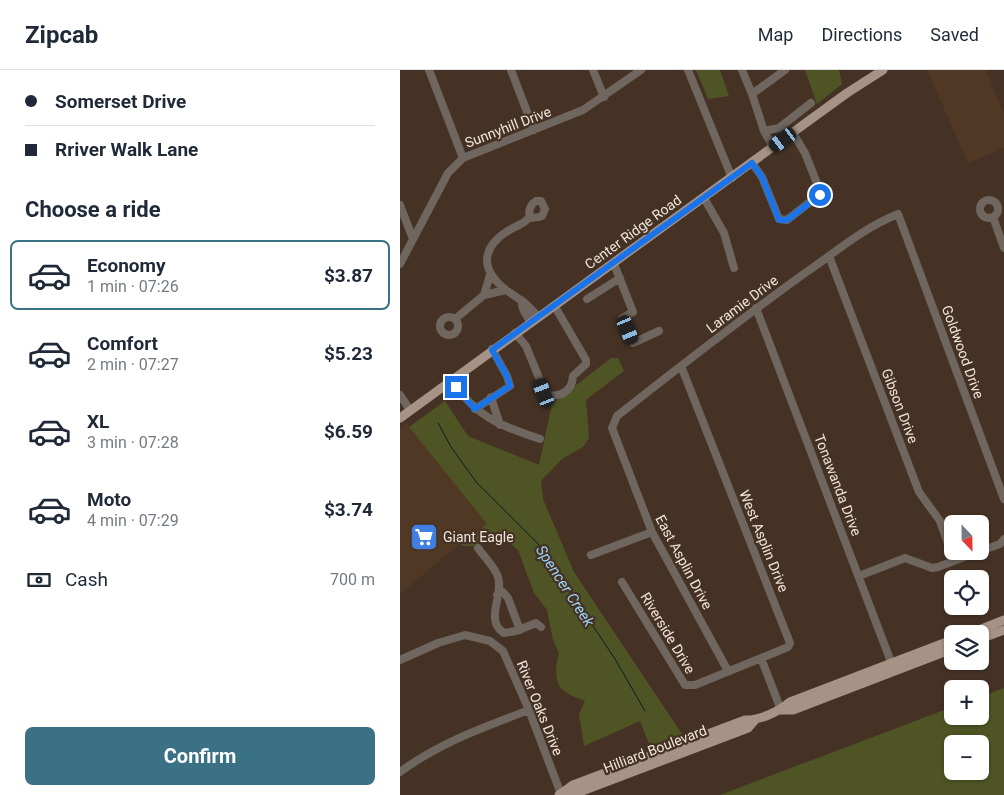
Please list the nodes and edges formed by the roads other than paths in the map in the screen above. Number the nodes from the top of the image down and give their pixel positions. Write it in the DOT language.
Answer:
graph roads {
  1 [pos="429,70"];
  2 [pos="511,70"];
  3 [pos="593,70"];
  4 [pos="641,70"];
  5 [pos="688,70"];
  6 [pos="742,70"];
  7 [pos="785,70"];
  8 [pos="883,70"];
  9 [pos="752,94"];
  10 [pos="604,98"];
  11 [pos="811,103"];
  12 [pos="534,130"];
  13 [pos="764,131"];
  14 [pos="793,133"];
  15 [pos="773,147"];
  16 [pos="463,158"];
  17 [pos="752,163"];
  18 [pos="732,178"];
  19 [pos="704,198"];
  20 [pos="400,205"];
  21 [pos="898,214"];
  22 [pos="993,217"];
  23 [pos="530,218"];
  24 [pos="413,239"];
  25 [pos="1004,248"];
  26 [pos="829,256"];
  27 [pos="400,264"];
  28 [pos="614,264"];
  29 [pos="734,268"];
  30 [pos="490,275"];
  31 [pos="620,278"];
  32 [pos="506,290"];
  33 [pos="484,295"];
  34 [pos="587,299"];
  35 [pos="554,305"];
  36 [pos="756,308"];
  37 [pos="455,319"];
  38 [pos="534,319"];
  39 [pos="659,331"];
  40 [pos="515,332"];
  41 [pos="492,350"];
  42 [pos="681,366"];
  43 [pos="451,380"];
  44 [pos="400,395"];
  45 [pos="491,398"];
  46 [pos="475,409"];
  47 [pos="410,410"];
  48 [pos="400,418"];
  49 [pos="500,425"];
  50 [pos="612,428"];
  51 [pos="540,439"];
  52 [pos="1004,499"];
  53 [pos="652,532"];
  54 [pos="1002,541"];
  55 [pos="989,547"];
  56 [pos="478,548"];
  57 [pos="591,555"];
  58 [pos="954,561"];
  59 [pos="859,576"];
  60 [pos="622,582"];
  61 [pos="497,595"];
  62 [pos="1004,620"];
  63 [pos="497,626"];
  64 [pos="989,626"];
  65 [pos="541,627"];
  66 [pos="520,630"];
  67 [pos="1004,630"];
  68 [pos="504,633"];
  69 [pos="989,636"];
  70 [pos="488,640"];
  71 [pos="944,644"];
  72 [pos="496,645"];
  73 [pos="944,651"];
  74 [pos="761,658"];
  75 [pos="400,660"];
  76 [pos="893,667"];
  77 [pos="728,671"];
  78 [pos="529,710"];
  79 [pos="781,710"];
  80 [pos="400,772"];
  81 [pos="560,795"];
  1 -- 16 [label="street"];
  2 -- 12 [label="street"];
  3 -- 10 [label="street"];
  4 -- 10 [label="street, Sunnyhill Drive"];
  5 -- 18 [label="street"];
  6 -- 9 [label="street"];
  7 -- 9 [label="street"];
  8 -- 14 [label="main road, Center Ridge Road"];
  9 -- 13 [label="street"];
  10 -- 12 [label="street, Sunnyhill Drive"];
  11 -- 13 [label="street"];
  12 -- 16 [label="street, Sunnyhill Drive"];
  13 -- 15 [label="street"];
  14 -- 15 [label="main road, Center Ridge Road"];
  14 -- 17 [label="street"];
  15 -- 17 [label="main road, Center Ridge Road"];
  16 -- 24 [label="street, Sunnyhill Drive"];
  17 -- 18 [label="main road, Center Ridge Road"];
  18 -- 19 [label="main road, Center Ridge Road"];
  19 -- 28 [label="main road, Center Ridge Road"];
  19 -- 29 [label="street"];
  20 -- 24 [label="street"];
  21 -- 26 [label="street, Laramie Drive"];
  21 -- 52 [label="street, Goldwood Drive"];
  22 -- 25 [label="street"];
  23 -- 30 [label="street"];
  24 -- 27 [label="street, Sunnyhill Drive"];
  26 -- 36 [label="street, Laramie Drive"];
  26 -- 58 [label="street, Gibson Drive"];
  28 -- 31 [label="street"];
  28 -- 35 [label="main road, Center Ridge Road"];
  30 -- 32 [label="street"];
  30 -- 33 [label="street"];
  31 -- 34 [label="street"];
  31 -- 39 [label="street"];
  32 -- 33 [label="street"];
  32 -- 38 [label="street"];
  33 -- 37 [label="street"];
  35 -- 38 [label="main road, Center Ridge Road"];
  35 -- 40 [label="street"];
  36 -- 42 [label="street, Laramie Drive"];
  36 -- 59 [label="street, Tonawanda Drive"];
  38 -- 40 [label="main road, Center Ridge Road"];
  40 -- 41 [label="main road, Center Ridge Road"];
  41 -- 43 [label="main road, Center Ridge Road"];
  41 -- 45 [label="street"];
  42 -- 50 [label="street, Laramie Drive"];
  42 -- 74 [label="street, West Asplin Drive"];
  43 -- 46 [label="street"];
  43 -- 47 [label="main road, Center Ridge Road"];
  44 -- 47 [label="street"];
  45 -- 46 [label="street"];
  45 -- 49 [label="street"];
  46 -- 49 [label="street"];
  47 -- 48 [label="main road, Center Ridge Road"];
  49 -- 51 [label="street"];
  50 -- 53 [label="street, East Asplin Drive"];
  53 -- 57 [label="street"];
  53 -- 77 [label="street, East Asplin Drive"];
  54 -- 55 [label="street"];
  56 -- 61 [label="street"];
  58 -- 59 [label="street"];
  59 -- 76 [label="street, Tonawanda Drive"];
  60 -- 77 [label="street, Riverside Drive"];
  61 -- 63 [label="street"];
  61 -- 66 [label="street"];
  62 -- 64 [label="main road"];
  63 -- 68 [label="street"];
  63 -- 70 [label="street"];
  65 -- 66 [label="street"];
  66 -- 68 [label="street"];
  67 -- 69 [label="main road"];
  68 -- 72 [label="street"];
  70 -- 72 [label="street, River Oaks Drive"];
  70 -- 75 [label="street, River Oaks Drive"];
  71 -- 76 [label="main road, Hilliard Boulevard"];
  72 -- 78 [label="street, River Oaks Drive"];
  73 -- 76 [label="main road, Hilliard Boulevard"];
  74 -- 77 [label="street"];
  74 -- 79 [label="street"];
  76 -- 79 [label="main road, Hilliard Boulevard"];
  78 -- 80 [label="street"];
  78 -- 81 [label="street, River Oaks Drive"];
  79 -- 81 [label="main road, Hilliard Boulevard"];
}
